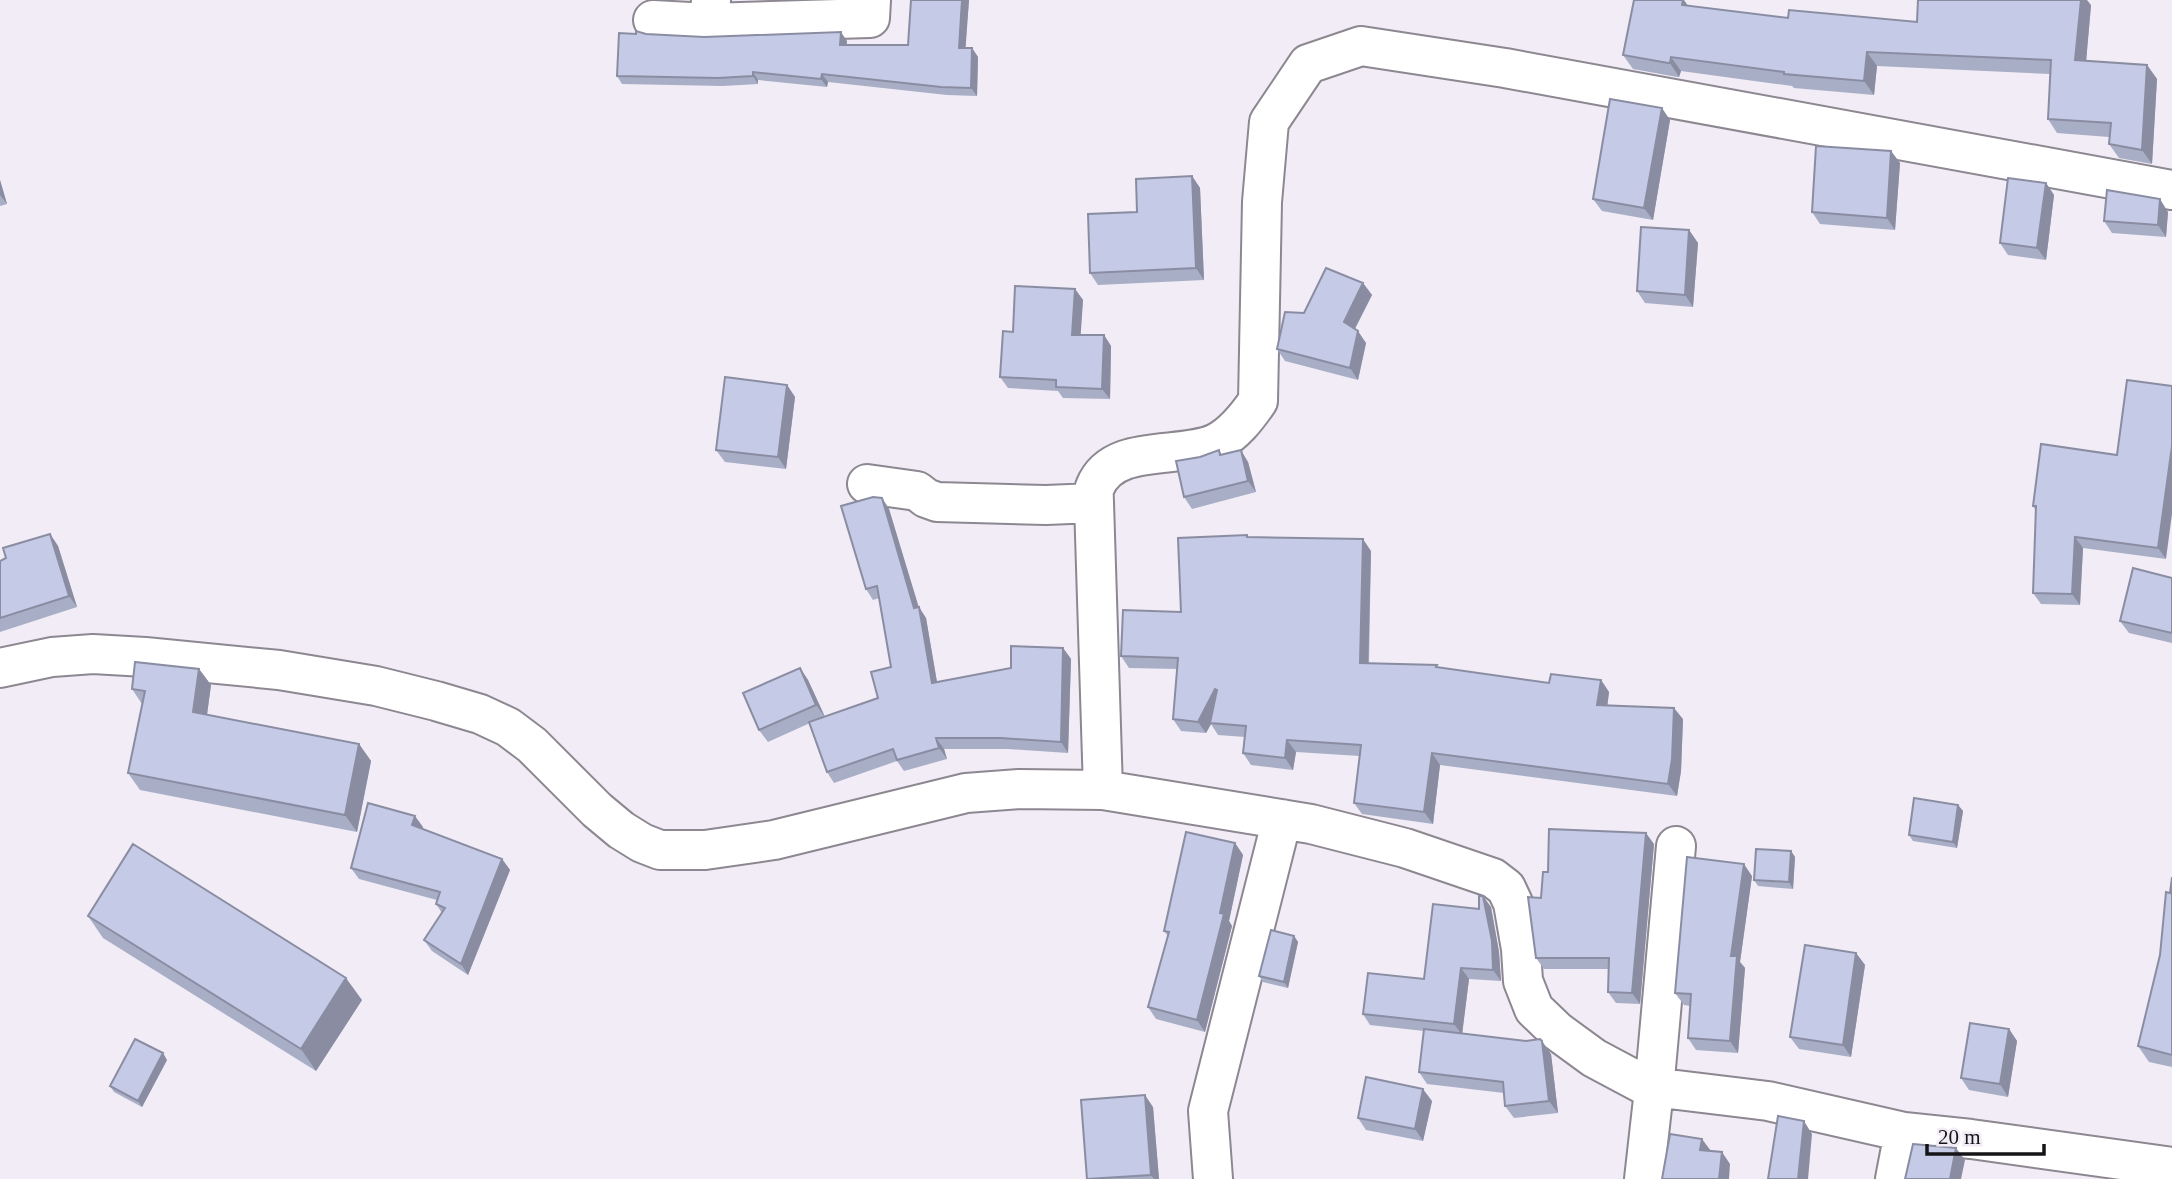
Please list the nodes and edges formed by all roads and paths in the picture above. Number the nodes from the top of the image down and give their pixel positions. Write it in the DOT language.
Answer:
graph roads {
  1 [pos="871,0"];
  2 [pos="710,11"];
  3 [pos="653,20"];
  4 [pos="2172,190"];
  5 [pos="867,484"];
  6 [pos="1094,503"];
  7 [pos="0,667"];
  8 [pos="1103,790"];
  9 [pos="1282,819"];
  10 [pos="1676,846"];
  11 [pos="1654,1090"];
  12 [pos="1904,1132"];
  13 [pos="2172,1167"];
  14 [pos="1213,1179"];
  15 [pos="1644,1179"];
  16 [pos="1895,1179"];
  1 -- 2 [label="street"];
  2 -- 3 [label="street"];
  4 -- 6 [label="street"];
  5 -- 6 [label="street"];
  6 -- 8 [label="street"];
  7 -- 8 [label="street"];
  8 -- 9 [label="street"];
  9 -- 11 [label="street"];
  9 -- 14 [label="street"];
  10 -- 11 [label="street"];
  11 -- 12 [label="street"];
  11 -- 15 [label="street"];
  12 -- 13 [label="street"];
  12 -- 16 [label="street"];
}
